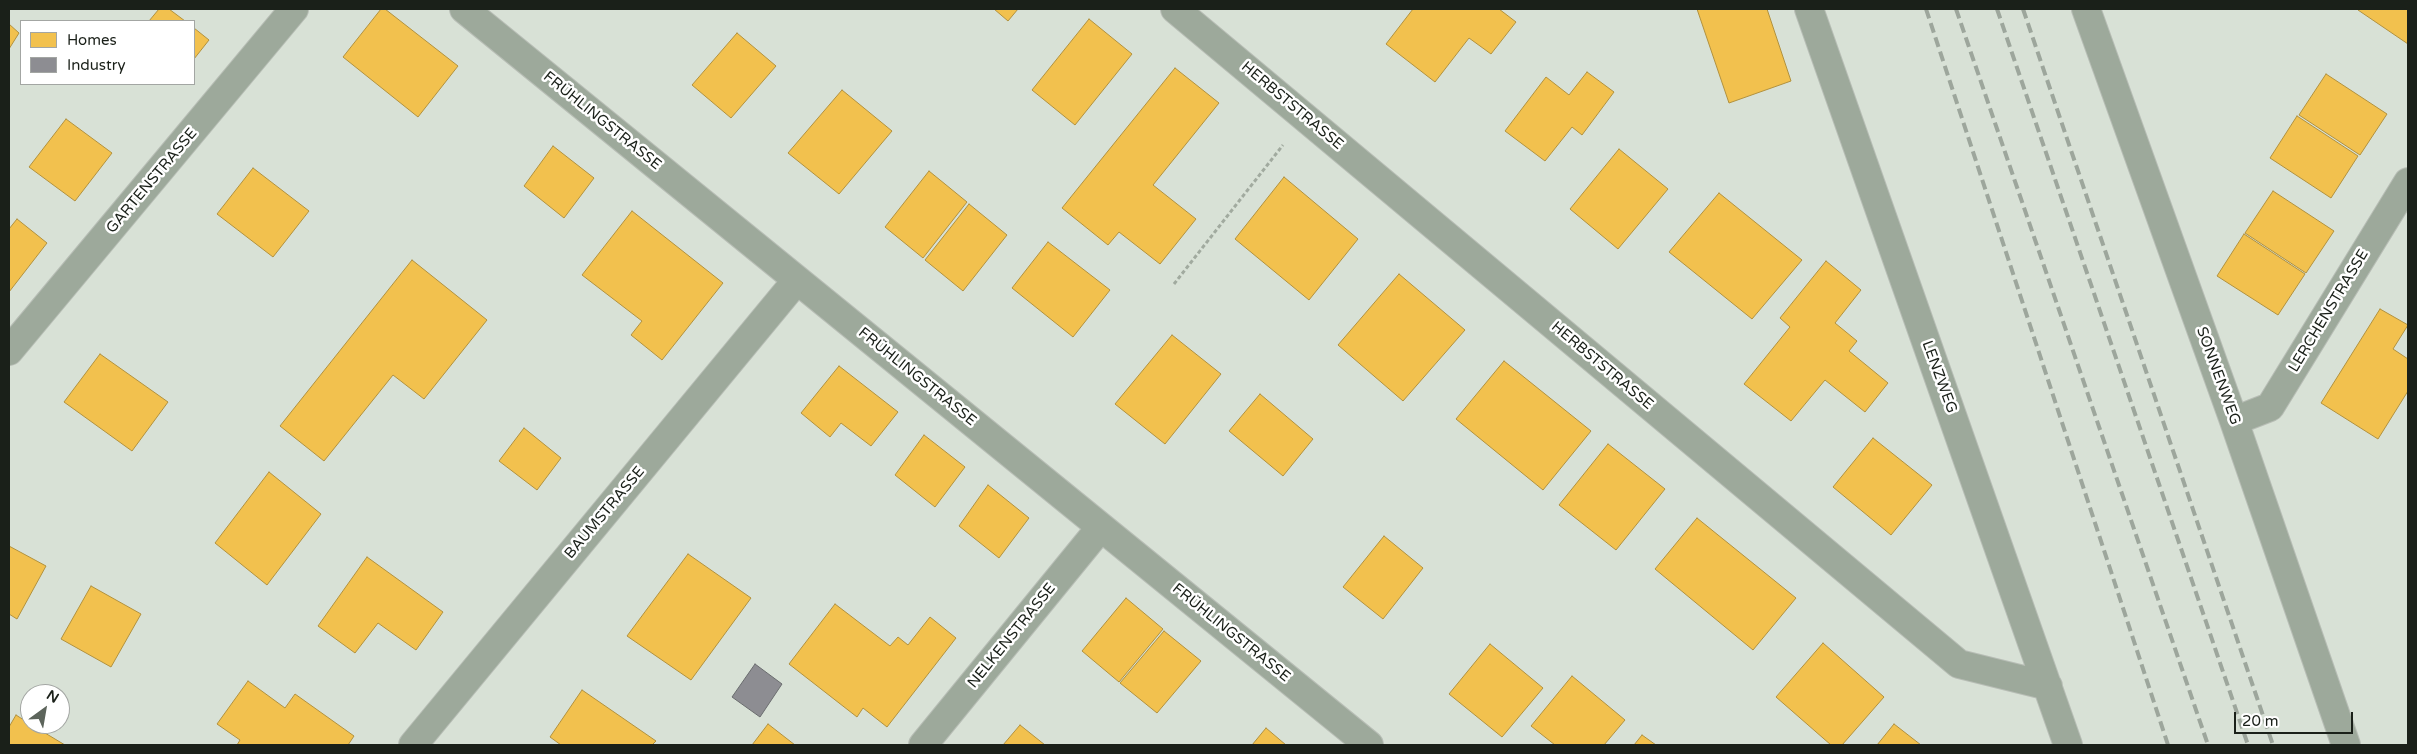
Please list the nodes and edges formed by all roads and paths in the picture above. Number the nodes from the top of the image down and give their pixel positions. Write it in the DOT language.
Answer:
graph roads {
  1 [pos="294,9"];
  2 [pos="464,9"];
  3 [pos="1175,9"];
  4 [pos="1808,9"];
  5 [pos="2086,9"];
  6 [pos="1305,117"];
  7 [pos="2408,182"];
  8 [pos="797,280"];
  9 [pos="1174,284"];
  10 [pos="9,351"];
  11 [pos="2234,421"];
  12 [pos="1101,528"];
  13 [pos="2048,686"];
  14 [pos="413,745"];
  15 [pos="923,745"];
  16 [pos="1370,745"];
  17 [pos="2068,745"];
  18 [pos="2346,745"];
  1 -- 10 [label="street, GARTENSTRASSE"];
  2 -- 8 [label="street, FRÜHLINGSTRASSE"];
  3 -- 6 [label="street, HERBSTSTRASSE"];
  4 -- 13 [label="street, LENZWEG"];
  5 -- 11 [label="street, SONNENWEG"];
  6 -- 9 [label="path"];
  6 -- 13 [label="street, HERBSTSTRASSE"];
  7 -- 11 [label="street, LERCHENSTRASSE"];
  8 -- 12 [label="street, FRÜHLINGSTRASSE"];
  8 -- 14 [label="street, BAUMSTRASSE"];
  11 -- 18 [label="street, SONNENWEG"];
  12 -- 15 [label="street, NELKENSTRASSE"];
  12 -- 16 [label="street, FRÜHLINGSTRASSE"];
  13 -- 17 [label="street, LENZWEG"];
}
